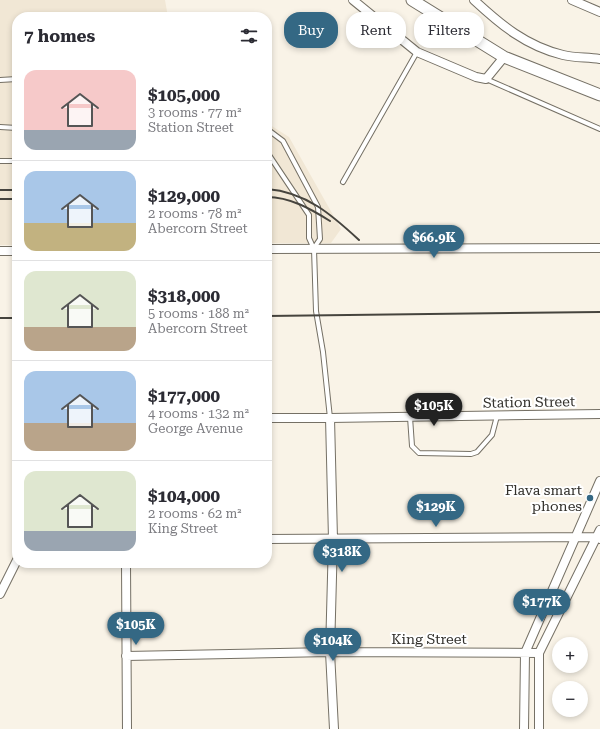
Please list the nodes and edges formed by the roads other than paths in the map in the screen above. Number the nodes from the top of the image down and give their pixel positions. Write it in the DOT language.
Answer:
graph roads {
  1 [pos="353,0"];
  2 [pos="412,0"];
  3 [pos="474,0"];
  4 [pos="572,0"];
  5 [pos="600,12"];
  6 [pos="417,52"];
  7 [pos="599,56"];
  8 [pos="504,57"];
  9 [pos="12,79"];
  10 [pos="486,79"];
  11 [pos="0,80"];
  12 [pos="600,95"];
  13 [pos="0,128"];
  14 [pos="12,128"];
  15 [pos="600,129"];
  16 [pos="272,133"];
  17 [pos="272,160"];
  18 [pos="0,161"];
  19 [pos="12,161"];
  20 [pos="343,182"];
  21 [pos="600,248"];
  22 [pos="272,249"];
  23 [pos="314,249"];
  24 [pos="0,251"];
  25 [pos="12,251"];
  26 [pos="600,414"];
  27 [pos="497,416"];
  28 [pos="410,417"];
  29 [pos="272,418"];
  30 [pos="330,418"];
  31 [pos="600,481"];
  32 [pos="599,535"];
  33 [pos="574,537"];
  34 [pos="333,538"];
  35 [pos="272,539"];
  36 [pos="13,568"];
  37 [pos="126,568"];
  38 [pos="0,594"];
  39 [pos="330,652"];
  40 [pos="525,653"];
  41 [pos="539,653"];
  42 [pos="126,656"];
  43 [pos="127,729"];
  44 [pos="334,729"];
  45 [pos="524,729"];
  46 [pos="539,729"];
  1 -- 6 [label="street"];
  2 -- 8 [label="main road"];
  3 -- 7 [label="street"];
  4 -- 5 [label="street"];
  6 -- 10 [label="street"];
  6 -- 20 [label="lane"];
  8 -- 10 [label="street"];
  8 -- 12 [label="main road"];
  9 -- 11 [label="lane"];
  10 -- 15 [label="lane"];
  13 -- 14 [label="lane"];
  16 -- 23 [label="lane"];
  17 -- 23 [label="lane"];
  18 -- 19 [label="lane"];
  21 -- 23 [label="street"];
  22 -- 23 [label="street"];
  23 -- 30 [label="lane"];
  24 -- 25 [label="street"];
  26 -- 27 [label="street, Station Street"];
  27 -- 28 [label="street, Station Street"];
  27 -- 28 [label="lane"];
  28 -- 30 [label="street, Station Street"];
  29 -- 30 [label="street, Station Street"];
  30 -- 34 [label="street"];
  31 -- 33 [label="street"];
  32 -- 33 [label="street"];
  32 -- 41 [label="street"];
  33 -- 34 [label="street"];
  33 -- 40 [label="street"];
  34 -- 35 [label="street"];
  34 -- 39 [label="street"];
  36 -- 38 [label="street"];
  37 -- 42 [label="street"];
  39 -- 40 [label="street, King Street"];
  39 -- 42 [label="street, King Street"];
  39 -- 44 [label="street"];
  40 -- 41 [label="street, King Street"];
  40 -- 45 [label="street"];
  41 -- 46 [label="street"];
  42 -- 43 [label="street"];
}
